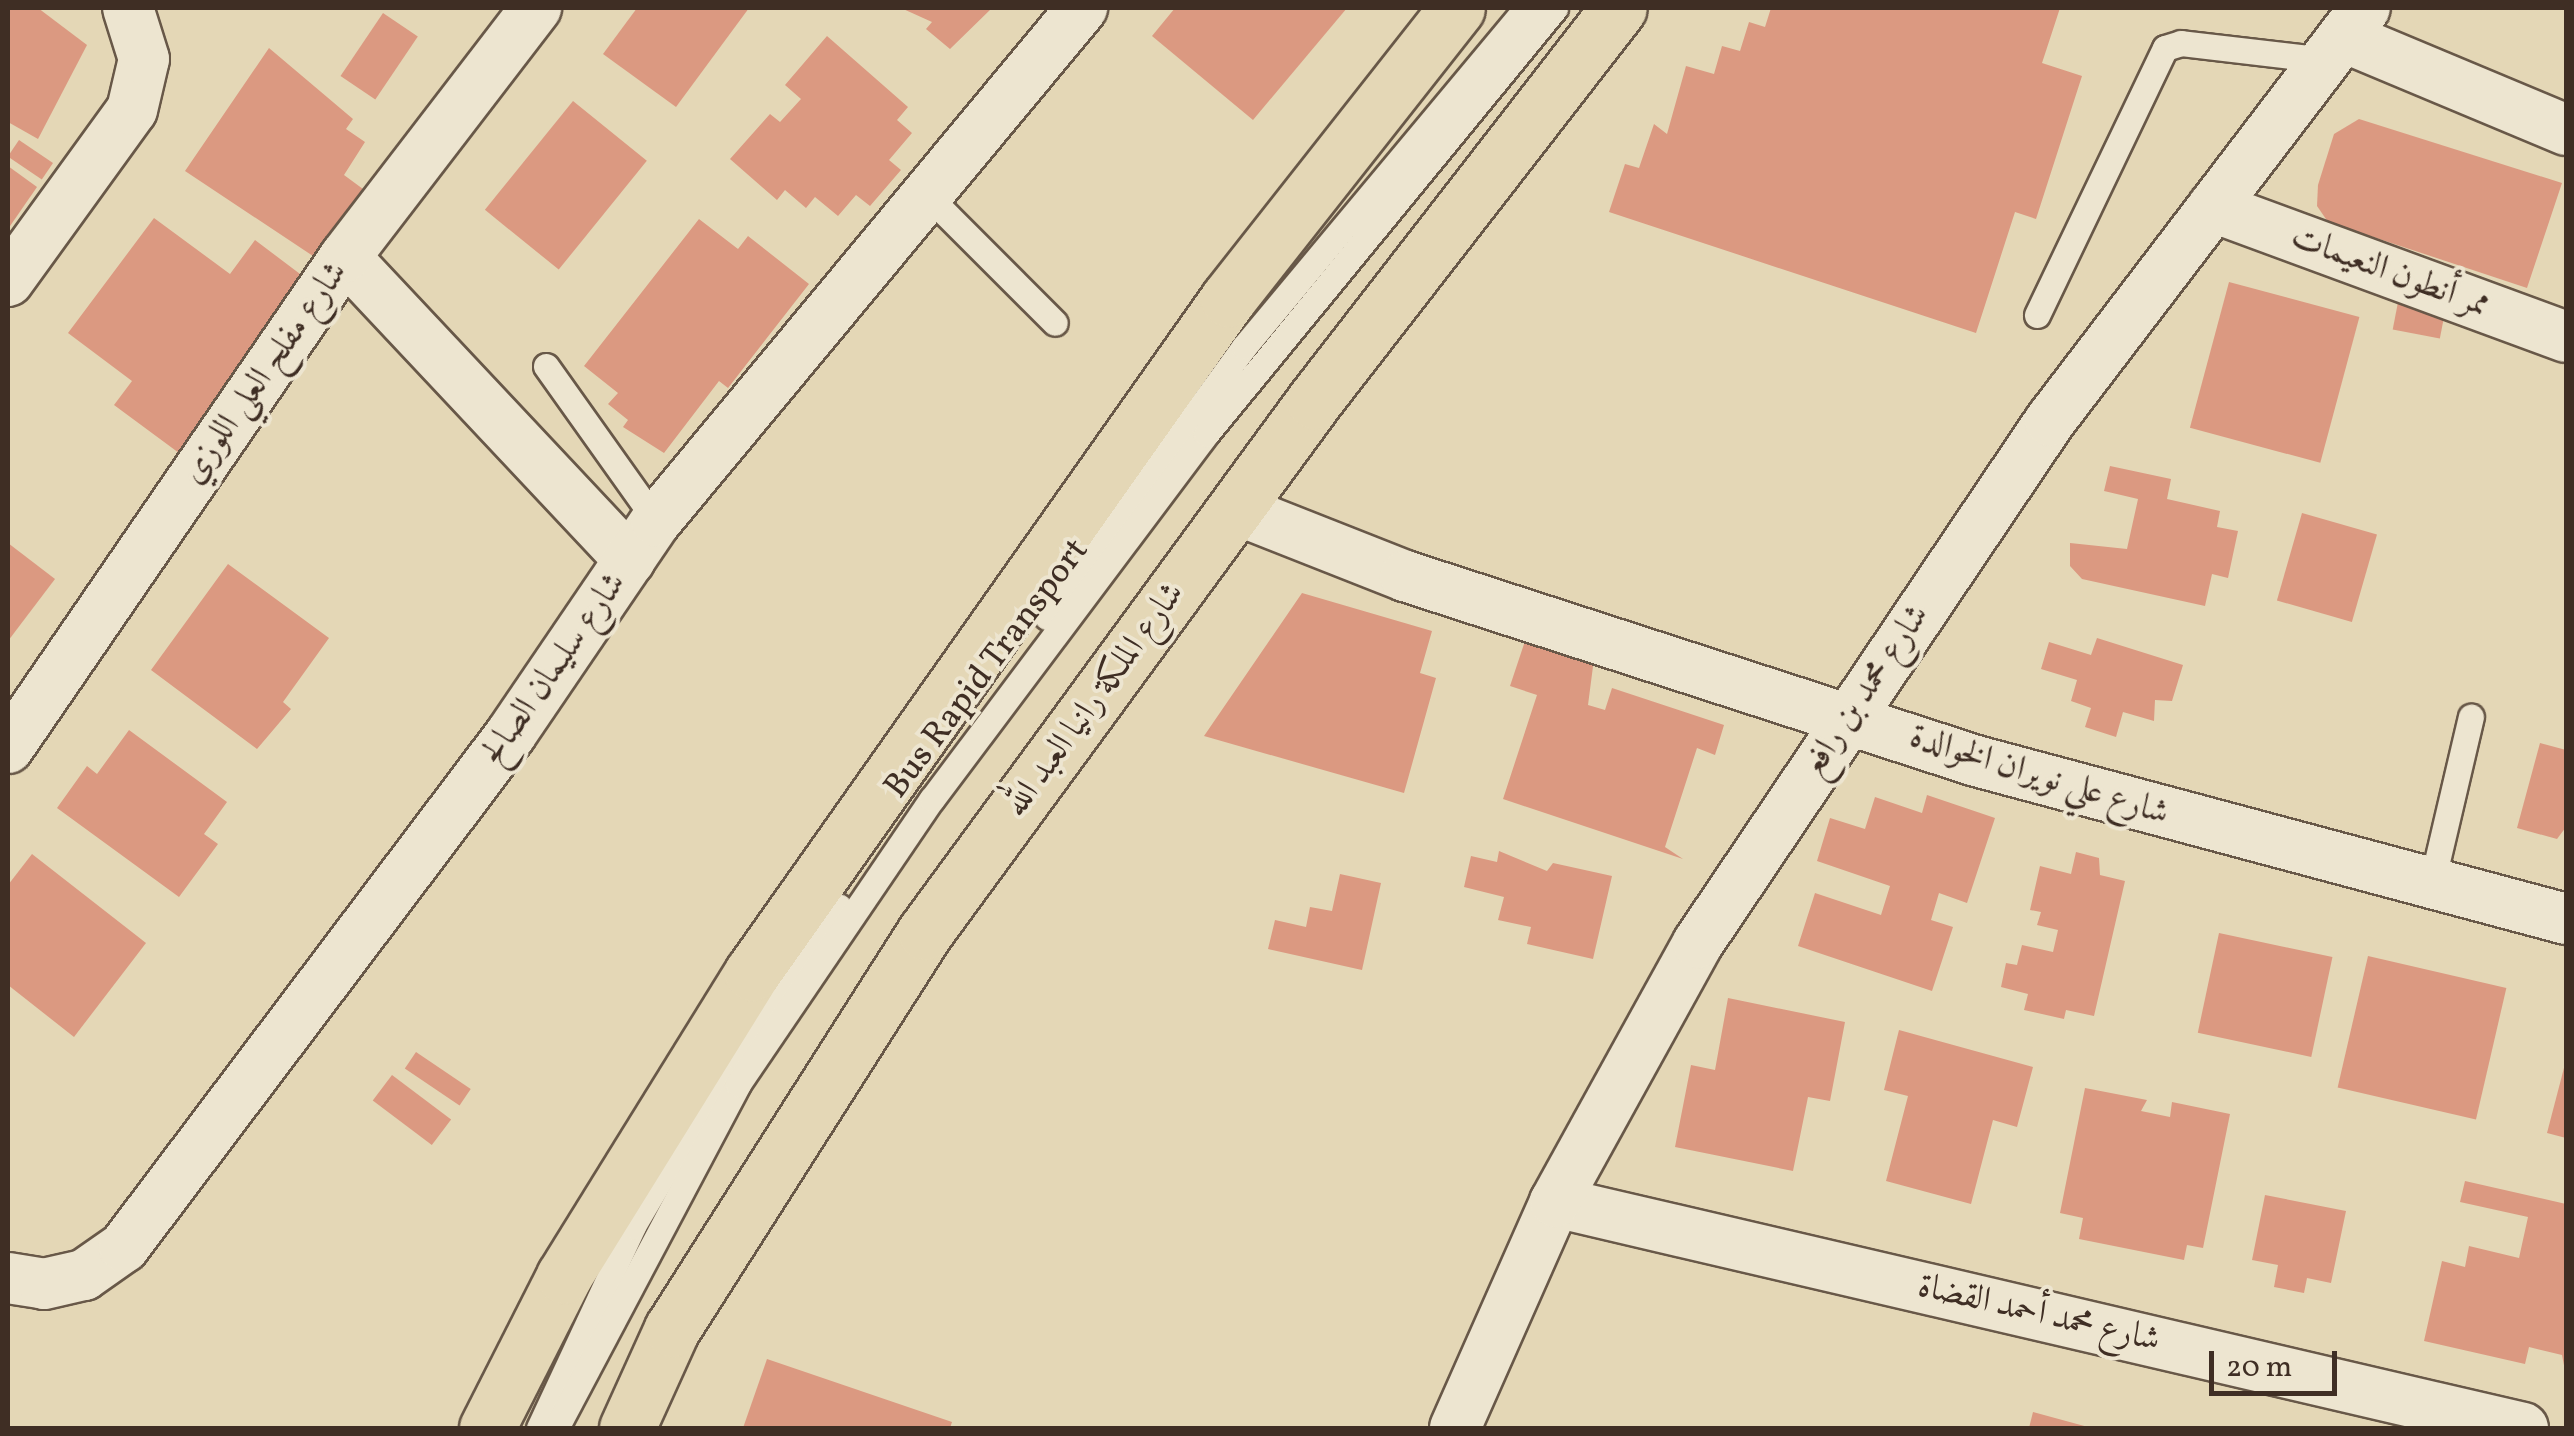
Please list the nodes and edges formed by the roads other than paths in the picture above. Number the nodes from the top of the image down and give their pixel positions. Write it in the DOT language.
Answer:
graph roads {
  1 [pos="128,8"];
  2 [pos="536,8"];
  3 [pos="1082,8"];
  4 [pos="1456,8"];
  5 [pos="1526,8"];
  6 [pos="1555,8"];
  7 [pos="1619,8"];
  8 [pos="2345,35"];
  9 [pos="2566,130"];
  10 [pos="926,194"];
  11 [pos="2213,207"];
  12 [pos="345,257"];
  13 [pos="8,281"];
  14 [pos="2037,315"];
  15 [pos="1055,323"];
  16 [pos="2566,338"];
  17 [pos="546,366"];
  18 [pos="1235,509"];
  19 [pos="643,541"];
  20 [pos="1849,716"];
  21 [pos="2471,717"];
  22 [pos="8,748"];
  23 [pos="2431,886"];
  24 [pos="2566,919"];
  25 [pos="1555,1202"];
  26 [pos="8,1278"];
  27 [pos="2423,1418"];
  28 [pos="487,1428"];
  29 [pos="539,1428"];
  30 [pos="556,1428"];
  31 [pos="627,1428"];
  32 [pos="1455,1428"];
  33 [pos="2523,1428"];
  1 -- 13 [label="street"];
  2 -- 12 [label="street, شارع مفلح العلي اللوزي"];
  3 -- 10 [label="street, شارع سليمان الصالح"];
  4 -- 28 [label="main road"];
  5 -- 29 [label="lane, Bus Rapid Transport"];
  6 -- 30 [label="lane, Bus Rapid Transport"];
  7 -- 18 [label="main road, شارع الملكة رانيا العبد الله"];
  8 -- 9 [label="street"];
  8 -- 11 [label="street, شارع محمد بن رافع"];
  8 -- 14 [label="lane"];
  10 -- 15 [label="lane"];
  10 -- 19 [label="street, شارع سليمان الصالح"];
  11 -- 16 [label="street, ممر أنطون النعيمات"];
  11 -- 20 [label="street, شارع محمد بن رافع"];
  12 -- 19 [label="street"];
  12 -- 22 [label="street, شارع مفلح العلي اللوزي"];
  17 -- 19 [label="lane"];
  18 -- 20 [label="street, شارع علي نويران الخوالدة"];
  18 -- 31 [label="main road, شارع الملكة رانيا العبد الله"];
  19 -- 26 [label="street, شارع سليمان الصالح"];
  20 -- 23 [label="street, شارع علي نويران الخوالدة"];
  20 -- 25 [label="street, شارع محمد بن رافع"];
  21 -- 23 [label="lane"];
  23 -- 24 [label="street, شارع علي نويران الخوالدة"];
  25 -- 27 [label="street, شارع محمد أحمد القضاة"];
  25 -- 32 [label="street, شارع محمد بن رافع"];
  27 -- 33 [label="street, شارع محمد أحمد القضاة"];
}
